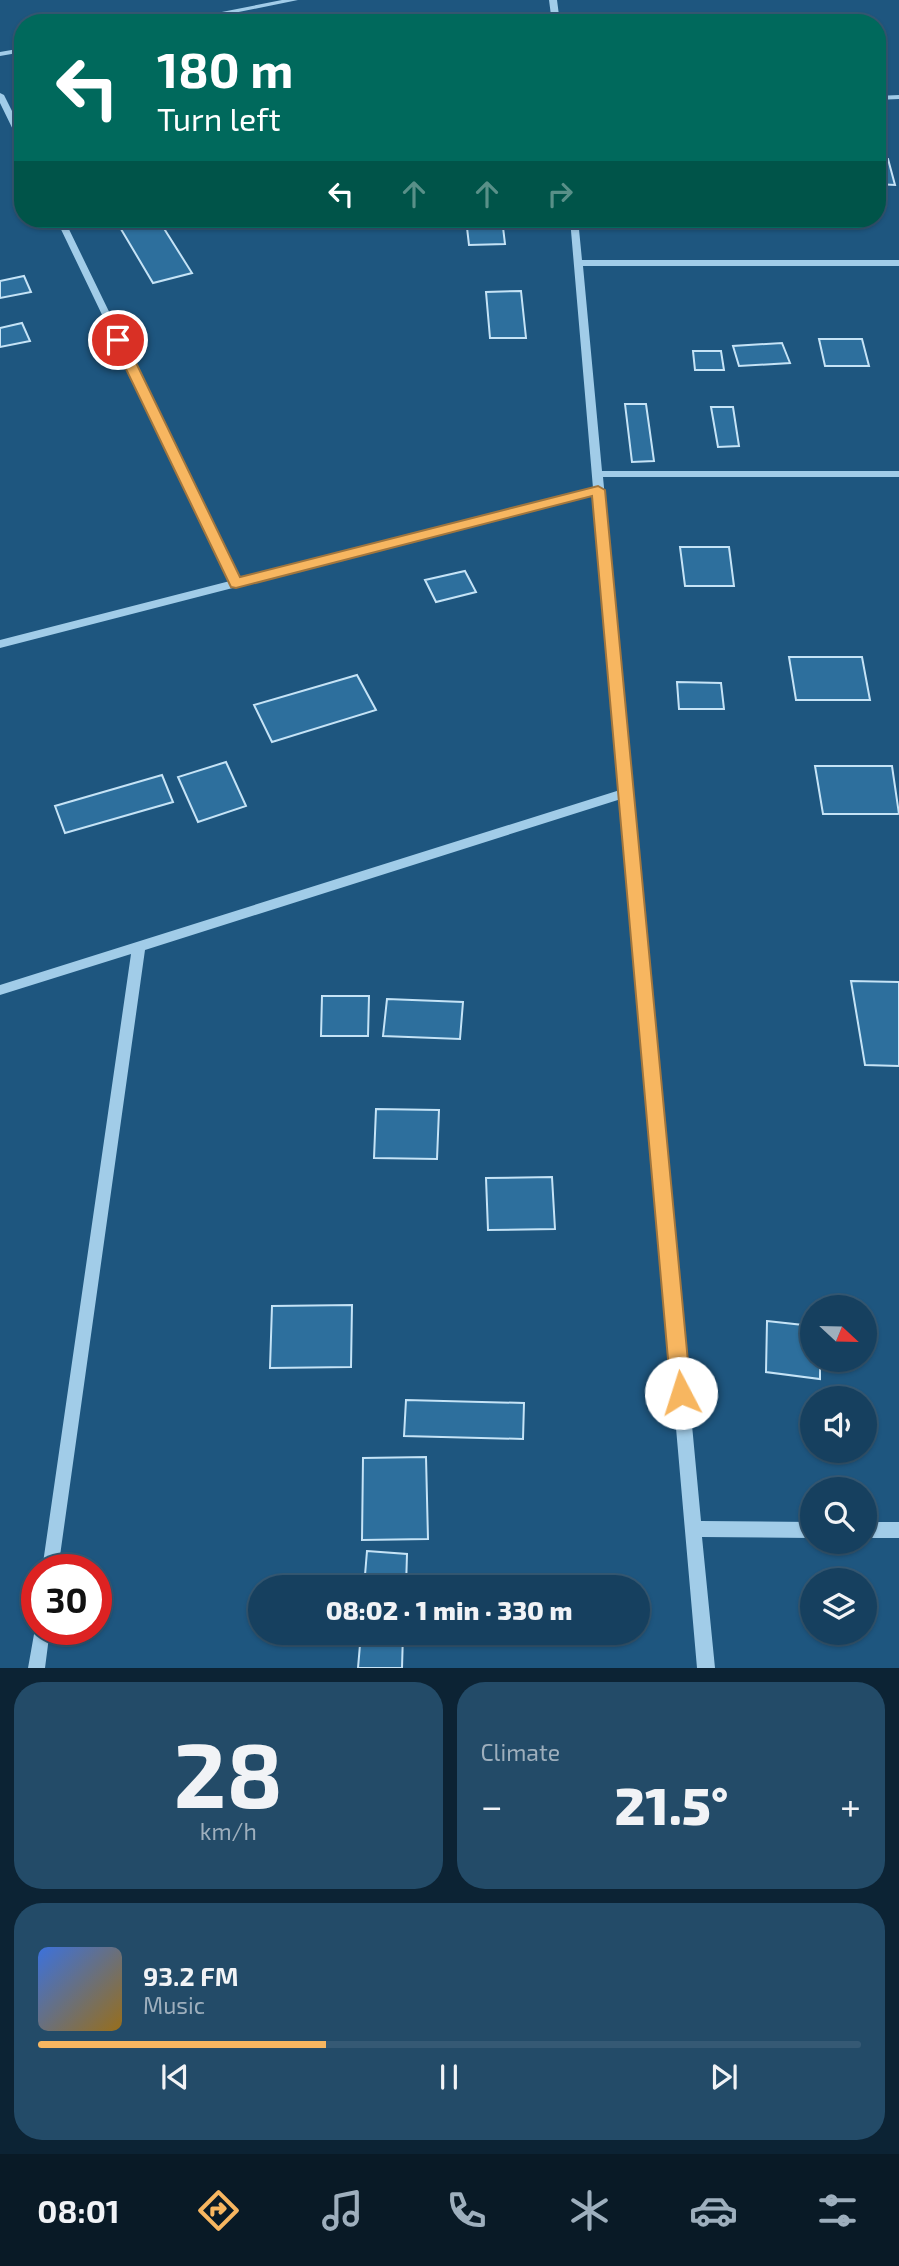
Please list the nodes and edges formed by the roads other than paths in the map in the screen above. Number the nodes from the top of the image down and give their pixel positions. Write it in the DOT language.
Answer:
graph roads {
  1 [pos="231,0"];
  2 [pos="294,0"];
  3 [pos="238,10"];
  4 [pos="217,14"];
  5 [pos="0,95"];
  6 [pos="14,124"];
  7 [pos="64,228"];
  8 [pos="575,228"];
  9 [pos="578,263"];
  10 [pos="899,263"];
  11 [pos="597,474"];
  12 [pos="899,474"];
  13 [pos="598,490"];
  14 [pos="236,583"];
  15 [pos="0,644"];
  16 [pos="626,793"];
  17 [pos="139,946"];
  18 [pos="0,990"];
  19 [pos="693,1529"];
  20 [pos="800,1530"];
  21 [pos="877,1530"];
  22 [pos="899,1530"];
  23 [pos="52,1554"];
  24 [pos="40,1645"];
  25 [pos="36,1668"];
  26 [pos="706,1668"];
  1 -- 3 [label="street"];
  2 -- 3 [label="street"];
  3 -- 4 [label="street"];
  5 -- 6 [label="street"];
  7 -- 14 [label="street"];
  8 -- 9 [label="street"];
  9 -- 10 [label="street"];
  9 -- 11 [label="street"];
  11 -- 12 [label="street"];
  11 -- 13 [label="street"];
  13 -- 14 [label="street"];
  13 -- 16 [label="street"];
  14 -- 15 [label="street"];
  16 -- 17 [label="street"];
  16 -- 19 [label="street"];
  17 -- 18 [label="street"];
  17 -- 23 [label="street"];
  19 -- 20 [label="street"];
  19 -- 26 [label="street"];
  21 -- 22 [label="street"];
  24 -- 25 [label="street"];
}
